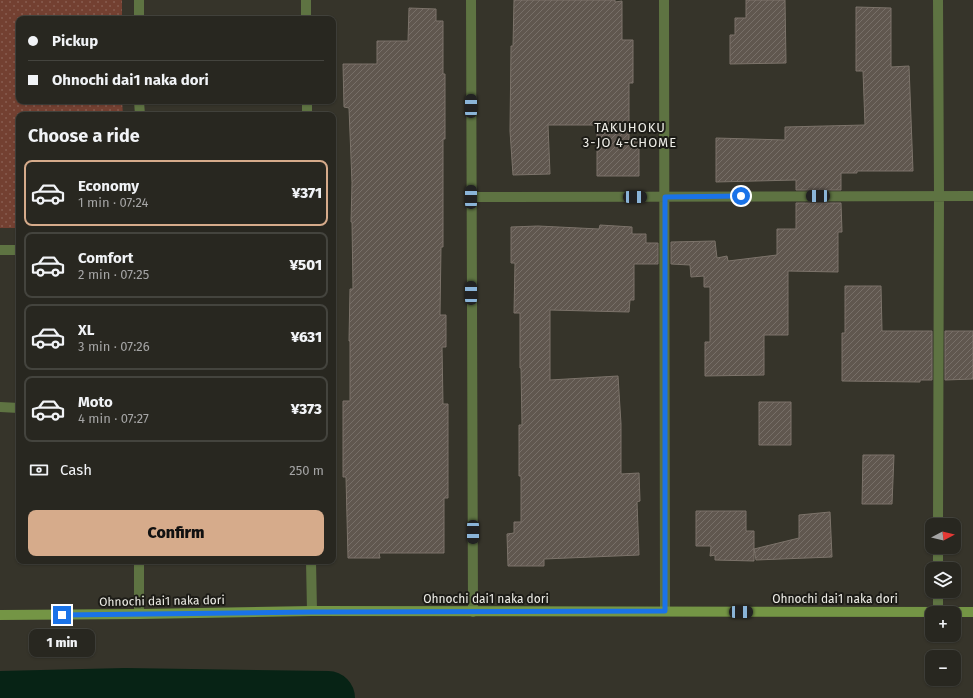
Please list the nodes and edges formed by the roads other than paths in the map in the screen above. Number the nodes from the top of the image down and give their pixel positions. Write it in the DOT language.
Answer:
graph roads {
  1 [pos="139,0"];
  2 [pos="306,0"];
  3 [pos="470,0"];
  4 [pos="664,0"];
  5 [pos="938,0"];
  6 [pos="139,16"];
  7 [pos="306,16"];
  8 [pos="940,196"];
  9 [pos="973,196"];
  10 [pos="471,197"];
  11 [pos="665,197"];
  12 [pos="0,250"];
  13 [pos="16,250"];
  14 [pos="0,408"];
  15 [pos="16,408"];
  16 [pos="938,518"];
  17 [pos="139,564"];
  18 [pos="311,564"];
  19 [pos="665,611"];
  20 [pos="312,612"];
  21 [pos="473,612"];
  22 [pos="925,612"];
  23 [pos="961,612"];
  24 [pos="973,612"];
  25 [pos="139,614"];
  26 [pos="0,615"];
  1 -- 6 [label="street"];
  2 -- 7 [label="street"];
  3 -- 10 [label="street"];
  4 -- 11 [label="street"];
  5 -- 8 [label="street"];
  8 -- 9 [label="street"];
  8 -- 11 [label="street"];
  8 -- 16 [label="street"];
  10 -- 11 [label="street"];
  10 -- 21 [label="street"];
  11 -- 19 [label="street"];
  12 -- 13 [label="street"];
  14 -- 15 [label="street"];
  17 -- 25 [label="street"];
  18 -- 20 [label="street"];
  19 -- 21 [label="street, Ohnochi dai1 naka dori"];
  19 -- 22 [label="street, Ohnochi dai1 naka dori"];
  20 -- 21 [label="street, Ohnochi dai1 naka dori"];
  20 -- 25 [label="street, Ohnochi dai1 naka dori"];
  23 -- 24 [label="street, Ohnochi dai1 naka dori"];
  25 -- 26 [label="street, Ohnochi dai1 naka dori"];
}
